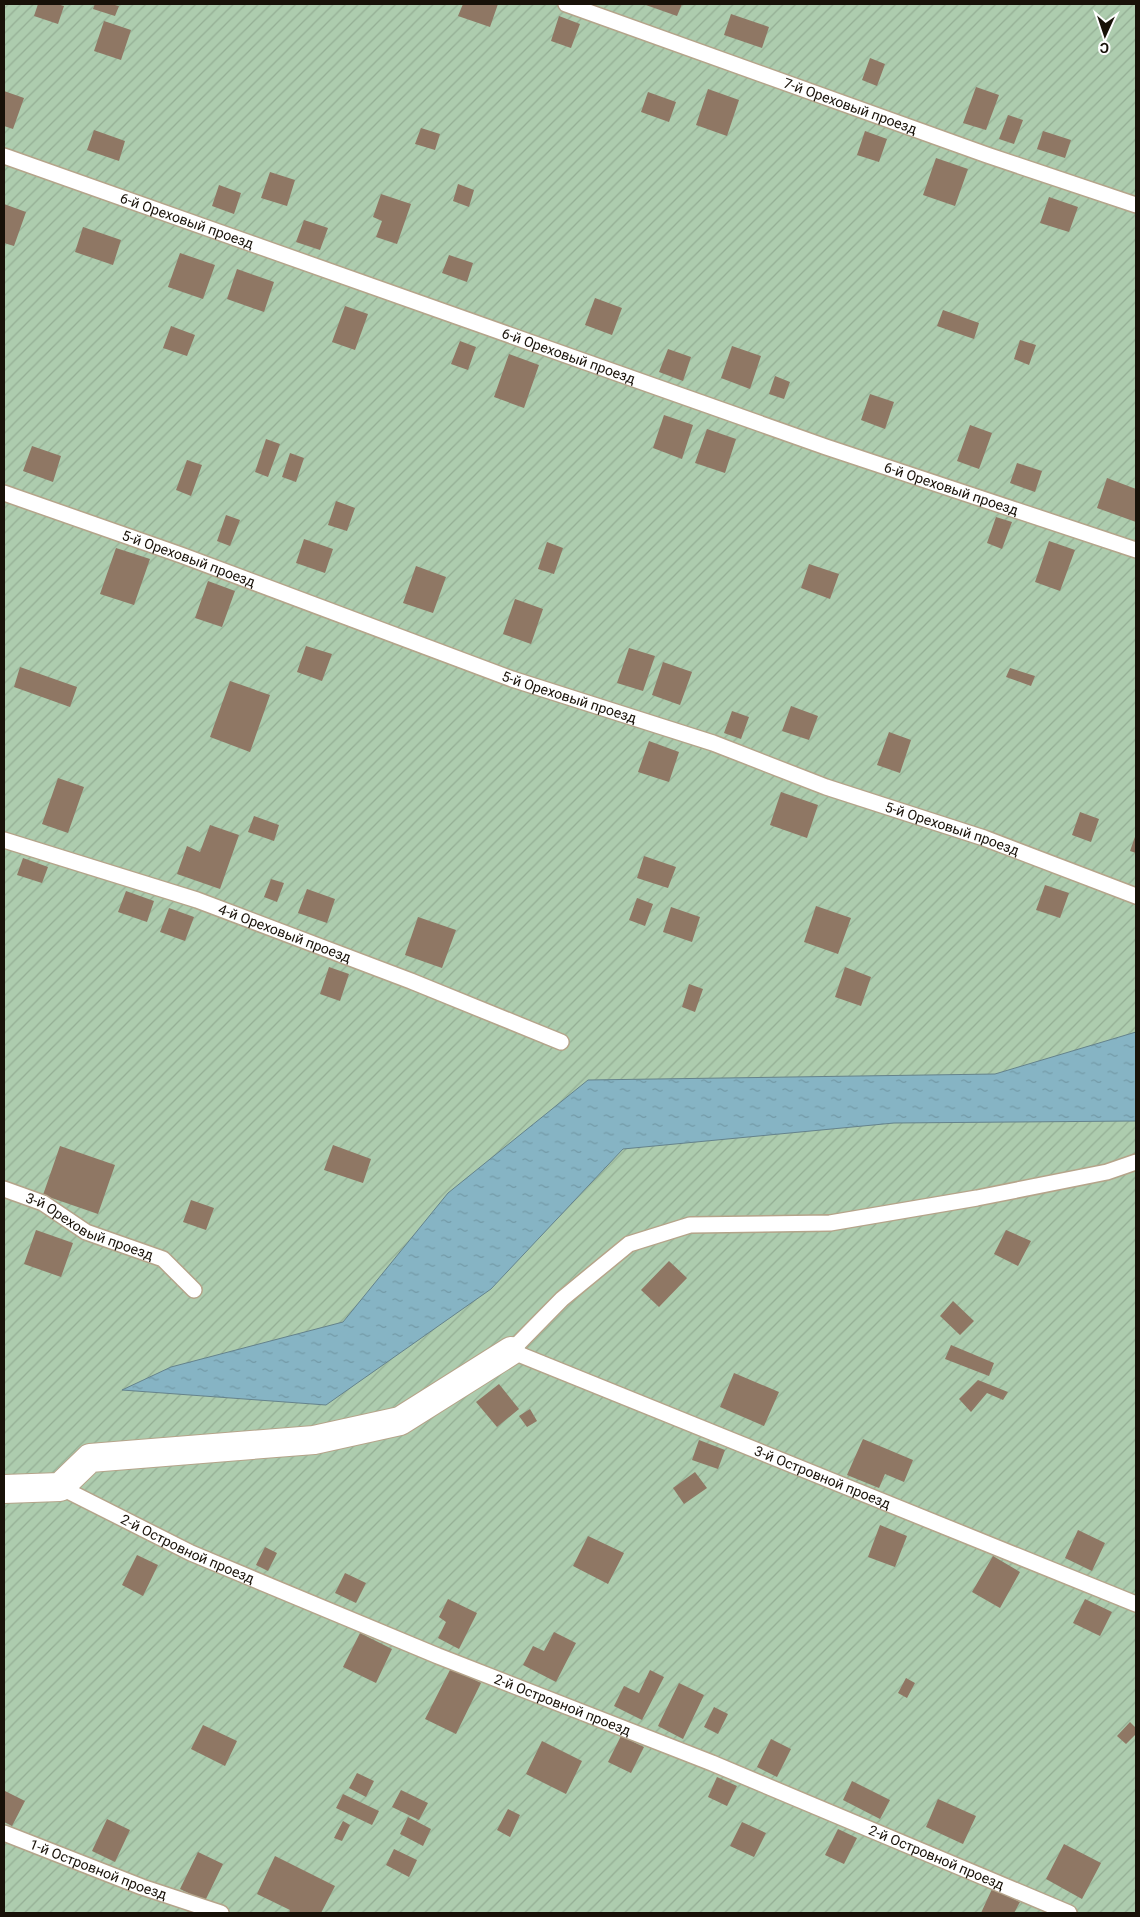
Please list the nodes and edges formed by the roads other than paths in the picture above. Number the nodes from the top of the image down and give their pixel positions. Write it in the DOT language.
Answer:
graph roads {
  1 [pos="566,4"];
  2 [pos="4,156"];
  3 [pos="1136,205"];
  4 [pos="4,493"];
  5 [pos="1136,550"];
  6 [pos="4,840"];
  7 [pos="1136,896"];
  8 [pos="560,1042"];
  9 [pos="1136,1162"];
  10 [pos="4,1189"];
  11 [pos="194,1290"];
  12 [pos="511,1351"];
  13 [pos="60,1487"];
  14 [pos="4,1490"];
  15 [pos="1136,1604"];
  16 [pos="4,1833"];
  17 [pos="221,1913"];
  18 [pos="1069,1913"];
  1 -- 3 [label="lane, 7-й Ореховый проезд"];
  2 -- 5 [label="lane, 6-й Ореховый проезд"];
  4 -- 7 [label="lane, 5-й Ореховый проезд"];
  6 -- 8 [label="lane, 4-й Ореховый проезд"];
  9 -- 12 [label="lane"];
  10 -- 11 [label="lane, 3-й Ореховый проезд"];
  12 -- 13 [label="street"];
  12 -- 15 [label="lane, 3-й Островной проезд"];
  13 -- 14 [label="street"];
  13 -- 18 [label="lane, 2-й Островной проезд"];
  16 -- 17 [label="lane, 1-й Островной проезд"];
}
